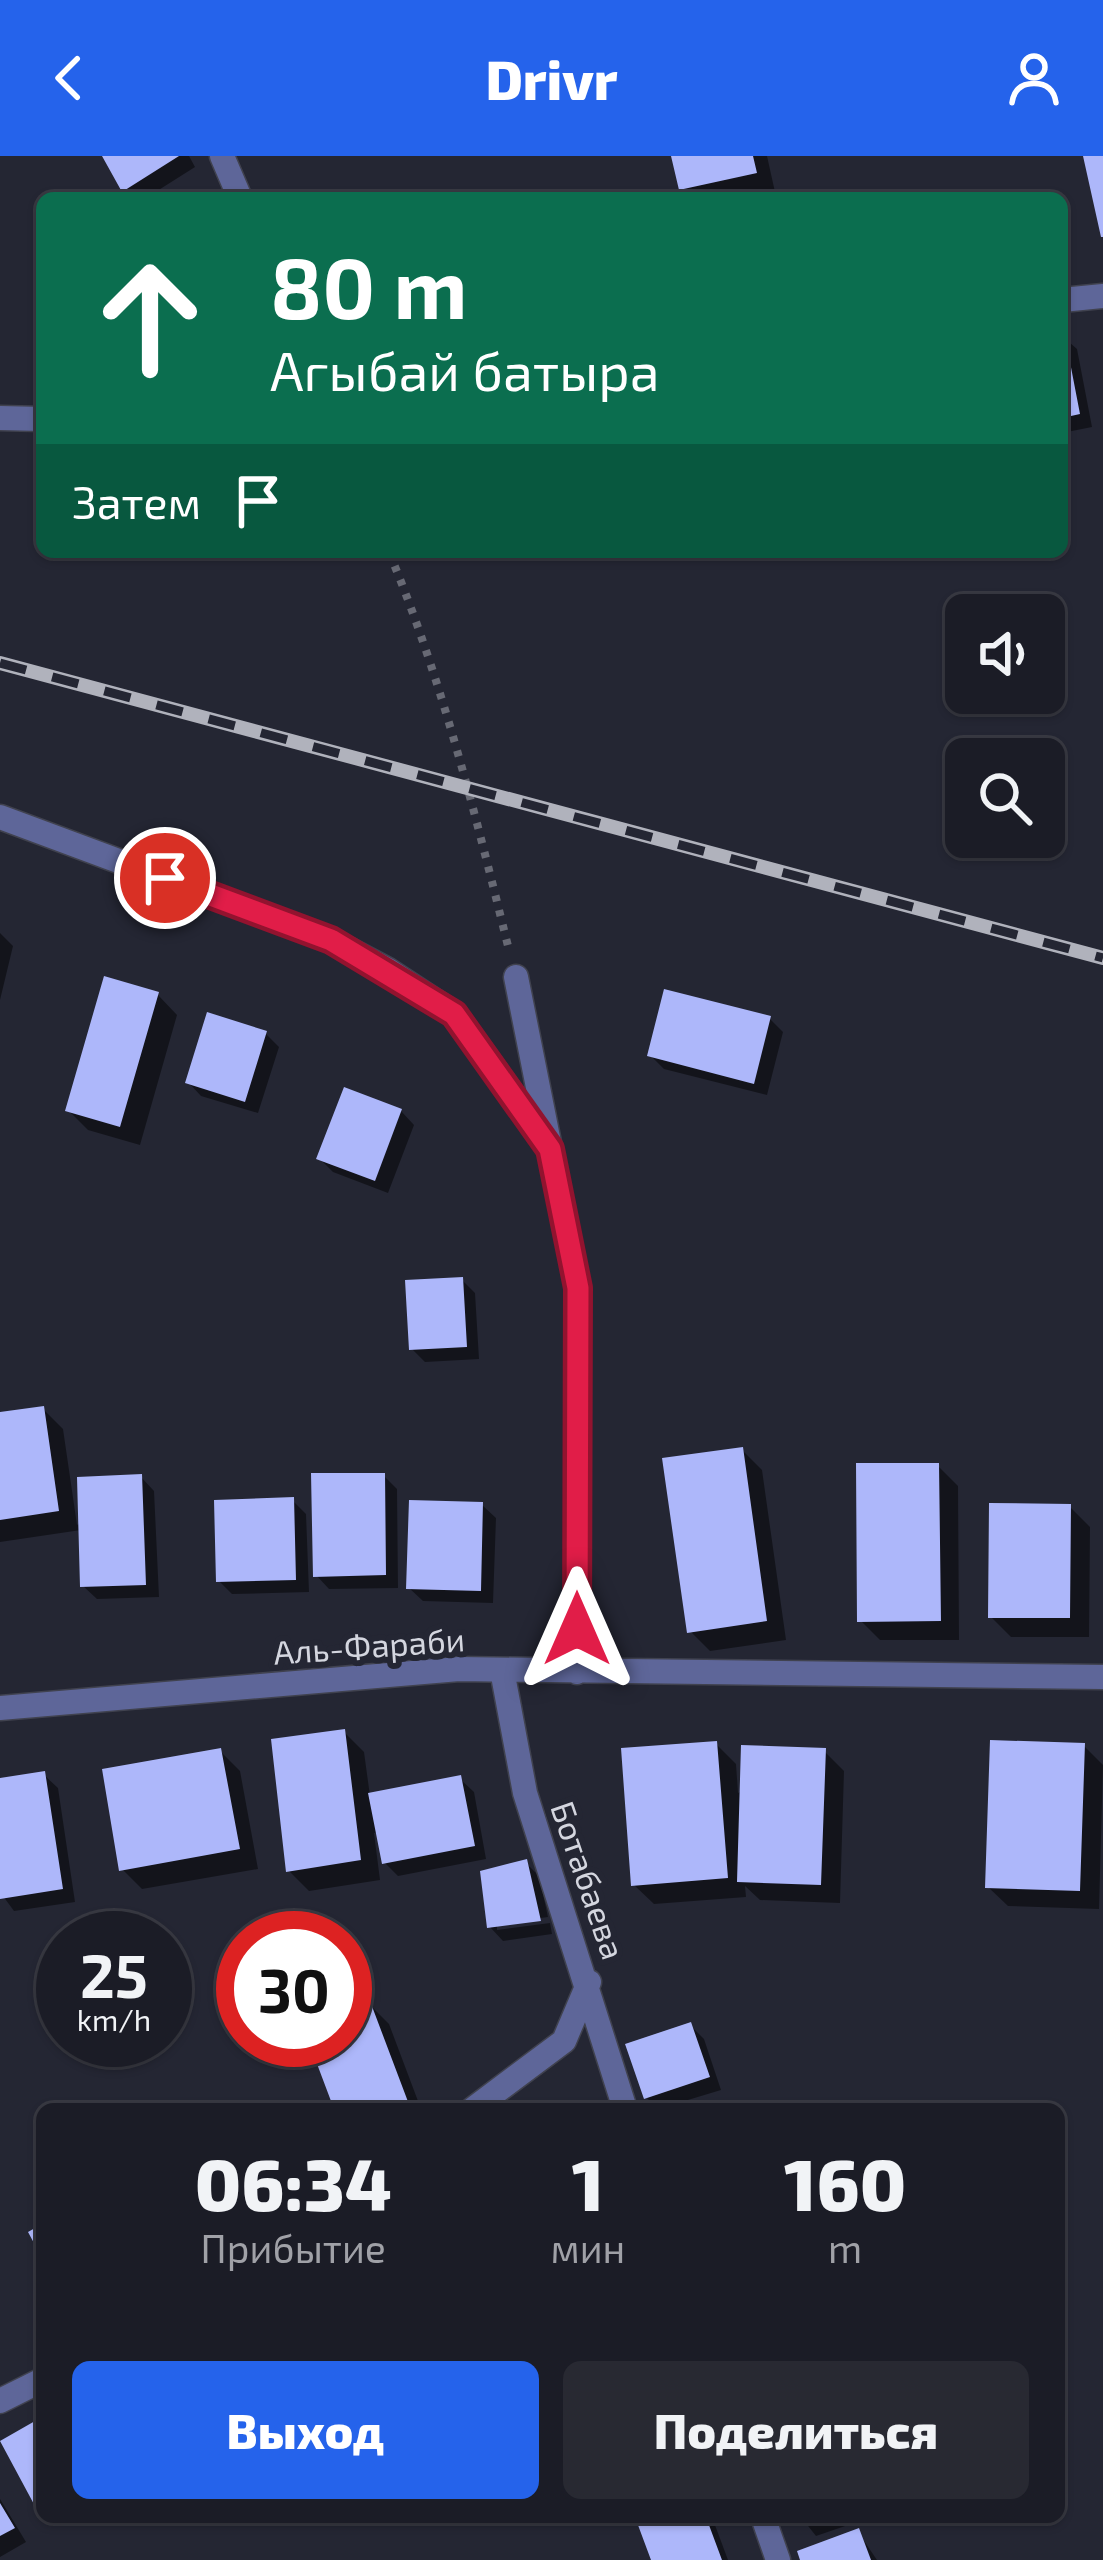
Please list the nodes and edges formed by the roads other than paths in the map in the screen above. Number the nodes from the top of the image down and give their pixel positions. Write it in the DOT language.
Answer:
graph roads {
  1 [pos="222,156"];
  2 [pos="237,192"];
  3 [pos="1103,296"];
  4 [pos="1068,299"];
  5 [pos="0,418"];
  6 [pos="36,419"];
  7 [pos="0,817"];
  8 [pos="516,977"];
  9 [pos="550,1149"];
  10 [pos="502,1670"];
  11 [pos="577,1672"];
  12 [pos="1103,1676"];
  13 [pos="0,1708"];
  14 [pos="589,1982"];
  15 [pos="481,2103"];
  16 [pos="624,2103"];
  17 [pos="36,2383"];
  18 [pos="0,2402"];
  19 [pos="766,2523"];
  20 [pos="778,2560"];
  1 -- 2 [label="street"];
  3 -- 4 [label="street"];
  5 -- 6 [label="street"];
  7 -- 9 [label="street"];
  8 -- 9 [label="street"];
  9 -- 11 [label="street"];
  10 -- 11 [label="street, Аль-Фараби"];
  10 -- 13 [label="street, Аль-Фараби"];
  10 -- 14 [label="street, Ботабаева"];
  11 -- 12 [label="street, Аль-Фараби"];
  14 -- 15 [label="street"];
  14 -- 16 [label="street, Ботабаева"];
  17 -- 18 [label="street"];
  19 -- 20 [label="street"];
}
